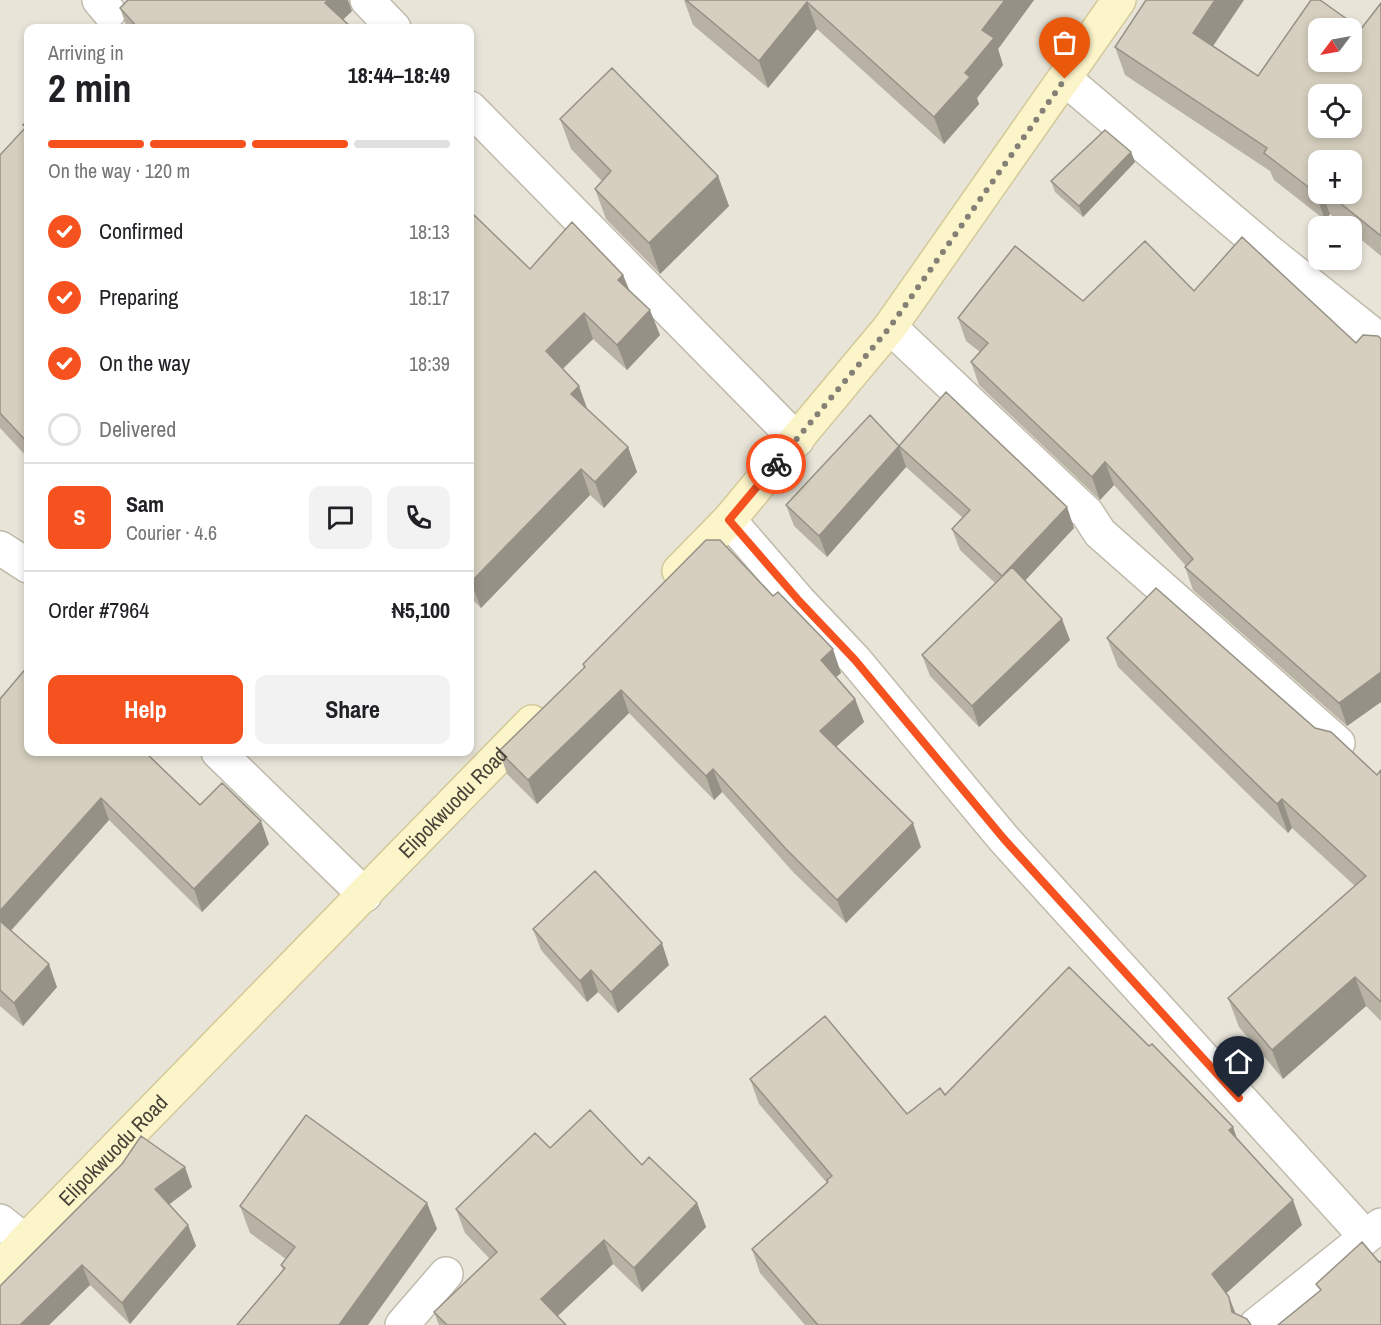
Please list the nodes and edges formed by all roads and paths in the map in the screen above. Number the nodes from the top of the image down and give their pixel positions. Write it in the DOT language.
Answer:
graph roads {
  1 [pos="367,0"];
  2 [pos="1119,0"];
  3 [pos="390,24"];
  4 [pos="1065,79"];
  5 [pos="474,112"];
  6 [pos="890,327"];
  7 [pos="1381,341"];
  8 [pos="797,440"];
  9 [pos="729,520"];
  10 [pos="0,548"];
  11 [pos="24,563"];
  12 [pos="654,597"];
  13 [pos="555,699"];
  14 [pos="1338,743"];
  15 [pos="222,756"];
  16 [pos="364,895"];
  17 [pos="12,1231"];
  18 [pos="1373,1231"];
  19 [pos="0,1269"];
  20 [pos="446,1275"];
  21 [pos="402,1325"];
  22 [pos="1256,1325"];
  1 -- 3 [label="street"];
  2 -- 4 [label="street"];
  4 -- 6 [label="street"];
  4 -- 7 [label="street"];
  5 -- 8 [label="street"];
  6 -- 8 [label="street"];
  6 -- 14 [label="street"];
  8 -- 9 [label="street"];
  9 -- 12 [label="street"];
  9 -- 18 [label="street"];
  10 -- 11 [label="street"];
  13 -- 16 [label="street, Elipokwuodu Road"];
  15 -- 16 [label="street"];
  16 -- 17 [label="street, Elipokwuodu Road"];
  17 -- 19 [label="street, Elipokwuodu Road"];
  18 -- 22 [label="street"];
  20 -- 21 [label="street"];
}
